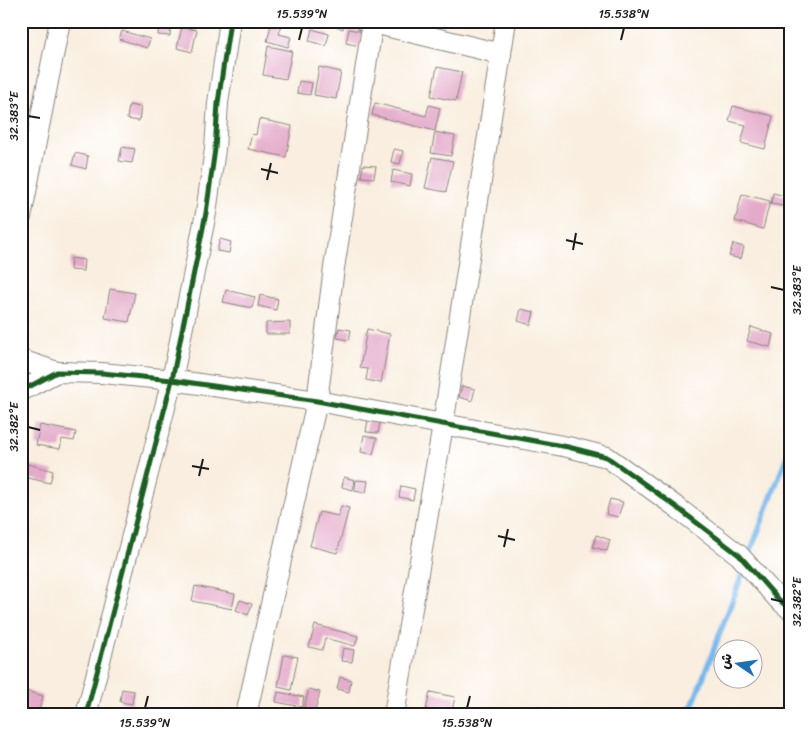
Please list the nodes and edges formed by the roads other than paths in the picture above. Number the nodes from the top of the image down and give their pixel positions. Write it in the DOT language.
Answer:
graph roads {
  1 [pos="60,21"];
  2 [pos="230,21"];
  3 [pos="506,21"];
  4 [pos="370,22"];
  5 [pos="500,54"];
  6 [pos="21,217"];
  7 [pos="21,360"];
  8 [pos="57,372"];
  9 [pos="172,380"];
  10 [pos="21,391"];
  11 [pos="317,401"];
  12 [pos="443,425"];
  13 [pos="790,609"];
  14 [pos="86,715"];
  15 [pos="246,715"];
  16 [pos="394,715"];
  1 -- 6 [label="street"];
  2 -- 9 [label="street"];
  3 -- 5 [label="street"];
  4 -- 5 [label="street"];
  4 -- 11 [label="street"];
  5 -- 12 [label="street"];
  7 -- 8 [label="street"];
  8 -- 9 [label="street"];
  8 -- 10 [label="street"];
  9 -- 11 [label="street"];
  9 -- 14 [label="street"];
  11 -- 12 [label="street"];
  11 -- 15 [label="street"];
  12 -- 13 [label="street"];
  12 -- 16 [label="street"];
}
